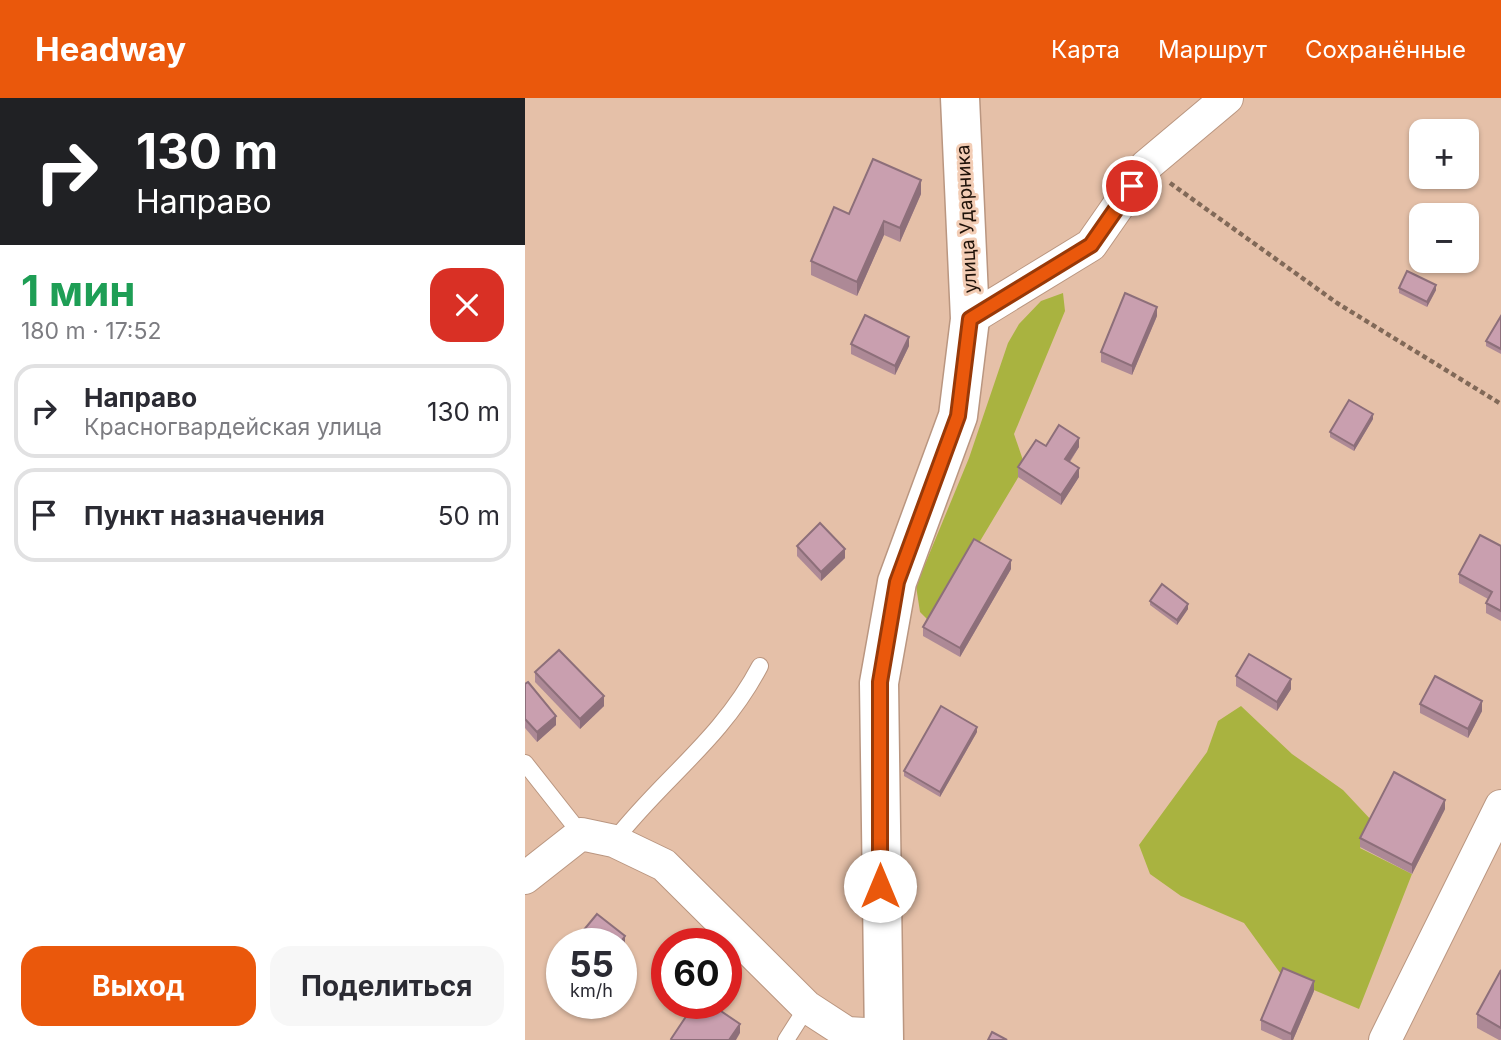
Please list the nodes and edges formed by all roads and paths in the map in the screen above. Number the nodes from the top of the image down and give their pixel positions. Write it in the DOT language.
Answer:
graph roads {
  1 [pos="960,98"];
  2 [pos="1227,98"];
  3 [pos="1146,166"];
  4 [pos="970,319"];
  5 [pos="1501,404"];
  6 [pos="760,666"];
  7 [pos="525,763"];
  8 [pos="1501,806"];
  9 [pos="581,834"];
  10 [pos="614,841"];
  11 [pos="525,878"];
  12 [pos="807,1007"];
  13 [pos="884,1038"];
  14 [pos="786,1040"];
  15 [pos="1385,1040"];
  1 -- 4 [label="main road, улица Ударника"];
  2 -- 3 [label="street"];
  3 -- 4 [label="street"];
  3 -- 5 [label="path"];
  4 -- 13 [label="main road, улица Ударника"];
  6 -- 10 [label="lane"];
  7 -- 9 [label="lane"];
  8 -- 15 [label="street"];
  9 -- 10 [label="street"];
  9 -- 11 [label="street"];
  10 -- 12 [label="street"];
  12 -- 13 [label="street"];
  12 -- 14 [label="lane"];
}
